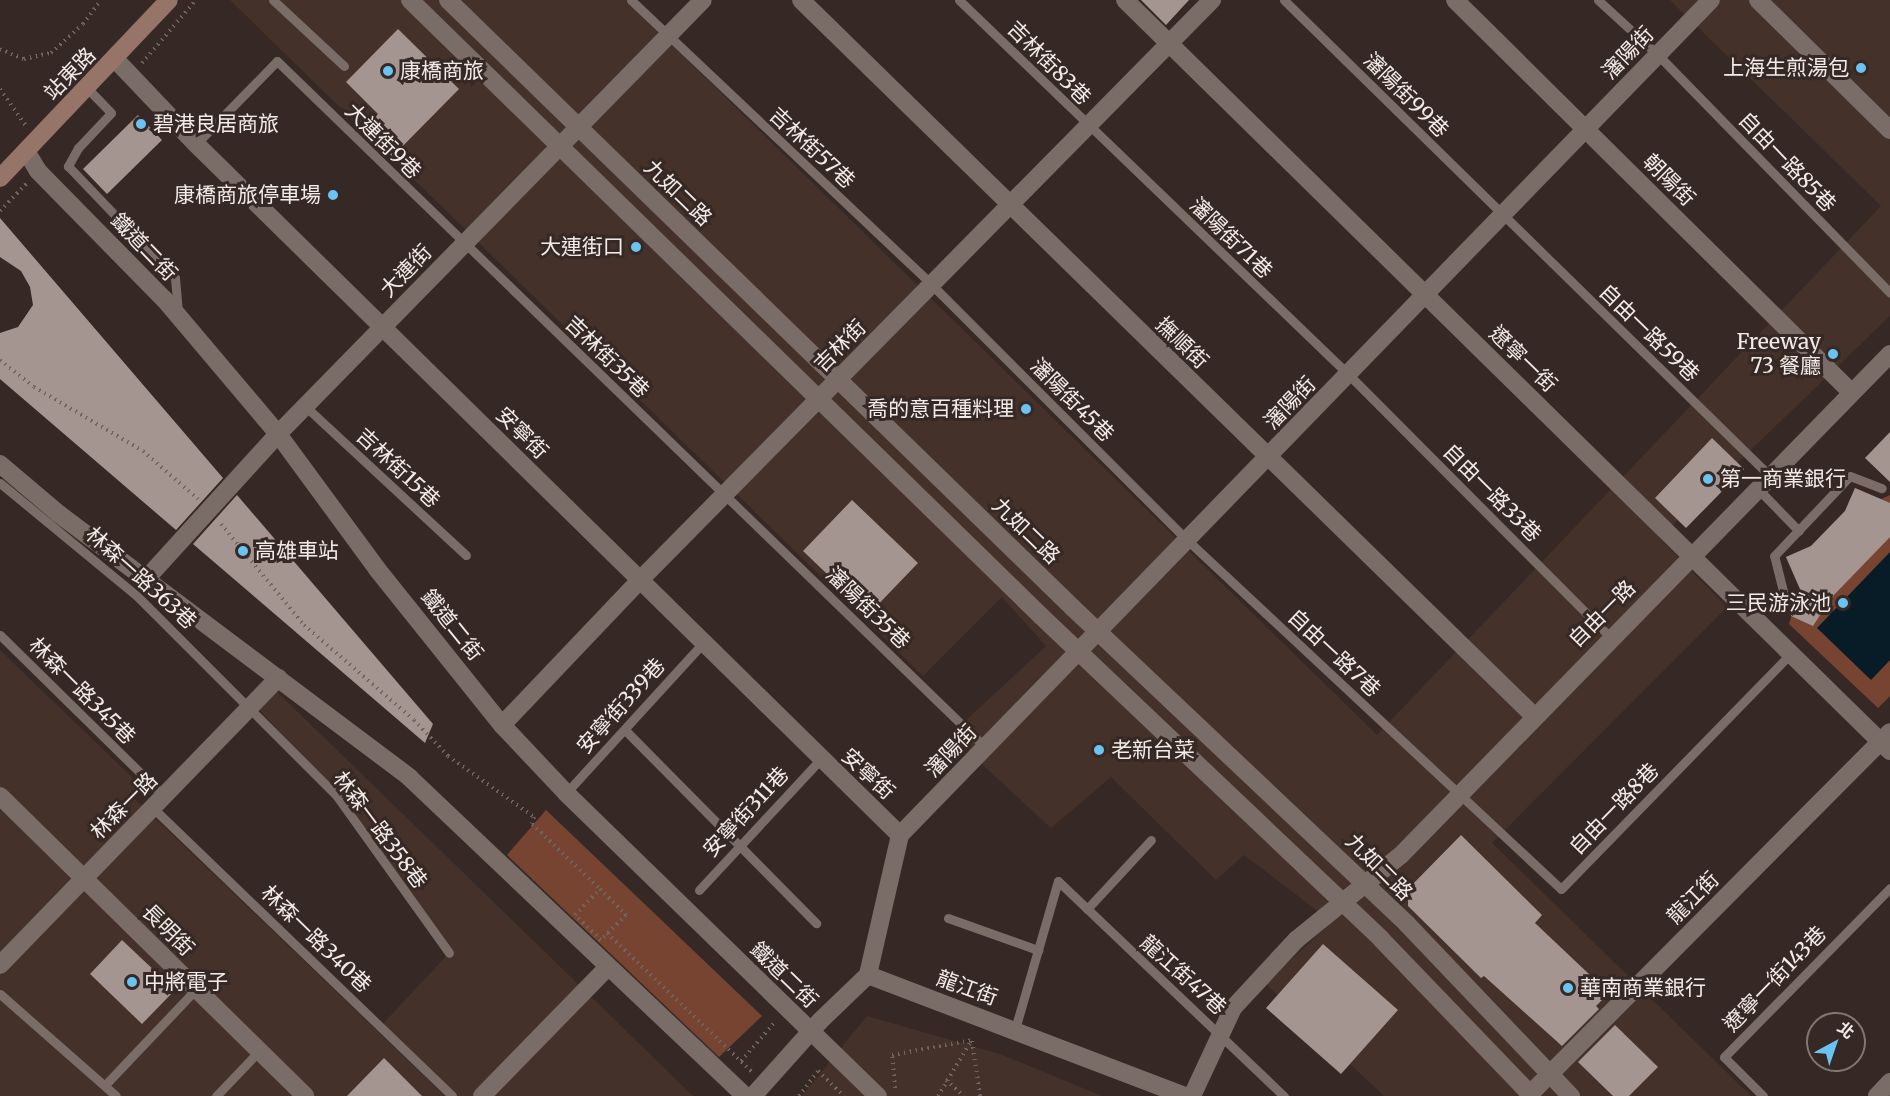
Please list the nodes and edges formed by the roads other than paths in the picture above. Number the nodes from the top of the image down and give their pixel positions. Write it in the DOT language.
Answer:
graph roads {
  1 [pos="169,0"];
  2 [pos="180,0"];
  3 [pos="273,0"];
  4 [pos="410,0"];
  5 [pos="448,0"];
  6 [pos="631,0"];
  7 [pos="703,0"];
  8 [pos="801,0"];
  9 [pos="959,0"];
  10 [pos="1125,0"];
  11 [pos="1212,0"];
  12 [pos="1284,0"];
  13 [pos="1455,0"];
  14 [pos="1598,0"];
  15 [pos="1711,0"];
  16 [pos="1758,0"];
  17 [pos="149,25"];
  18 [pos="667,36"];
  19 [pos="1170,44"];
  20 [pos="1658,55"];
  21 [pos="115,59"];
  22 [pos="344,66"];
  23 [pos="88,89"];
  24 [pos="578,127"];
  25 [pos="1088,127"];
  26 [pos="1586,129"];
  27 [pos="1890,130"];
  28 [pos="196,144"];
  29 [pos="559,146"];
  30 [pos="26,151"];
  31 [pos="0,178"];
  32 [pos="1010,207"];
  33 [pos="1503,216"];
  34 [pos="463,245"];
  35 [pos="933,286"];
  36 [pos="1890,293"];
  37 [pos="1426,296"];
  38 [pos="179,317"];
  39 [pos="383,327"];
  40 [pos="1890,354"];
  41 [pos="1349,375"];
  42 [pos="838,380"];
  43 [pos="1851,392"];
  44 [pos="819,399"];
  45 [pos="306,407"];
  46 [pos="278,434"];
  47 [pos="1267,458"];
  48 [pos="0,464"];
  49 [pos="0,483"];
  50 [pos="1765,483"];
  51 [pos="1882,488"];
  52 [pos="726,495"];
  53 [pos="1799,531"];
  54 [pos="1185,538"];
  55 [pos="465,555"];
  56 [pos="1694,556"];
  57 [pos="146,579"];
  58 [pos="640,580"];
  59 [pos="1783,591"];
  60 [pos="1099,631"];
  61 [pos="0,635"];
  62 [pos="1610,637"];
  63 [pos="703,643"];
  64 [pos="1080,651"];
  65 [pos="1791,653"];
  66 [pos="278,678"];
  67 [pos="251,708"];
  68 [pos="1534,716"];
  69 [pos="502,726"];
  70 [pos="625,730"];
  71 [pos="1887,742"];
  72 [pos="985,747"];
  73 [pos="820,760"];
  74 [pos="566,793"];
  75 [pos="1458,793"];
  76 [pos="0,796"];
  77 [pos="159,803"];
  78 [pos="900,835"];
  79 [pos="1151,840"];
  80 [pos="740,845"];
  81 [pos="85,878"];
  82 [pos="1365,884"];
  83 [pos="1890,888"];
  84 [pos="699,890"];
  85 [pos="1342,902"];
  86 [pos="1087,909"];
  87 [pos="948,918"];
  88 [pos="816,923"];
  89 [pos="1038,950"];
  90 [pos="449,953"];
  91 [pos="0,965"];
  92 [pos="608,967"];
  93 [pos="868,975"];
  94 [pos="196,989"];
  95 [pos="0,994"];
  96 [pos="1015,1029"];
  97 [pos="811,1032"];
  98 [pos="1222,1034"];
  99 [pos="259,1051"];
  100 [pos="1549,1074"];
  101 [pos="1890,1082"];
  102 [pos="105,1085"];
  103 [pos="1530,1095"];
  104 [pos="116,1096"];
  105 [pos="216,1096"];
  106 [pos="305,1096"];
  107 [pos="452,1096"];
  108 [pos="482,1096"];
  109 [pos="745,1096"];
  110 [pos="753,1096"];
  111 [pos="878,1096"];
  112 [pos="1185,1096"];
  113 [pos="1192,1096"];
  114 [pos="1284,1096"];
  115 [pos="1571,1096"];
  116 [pos="1763,1096"];
  117 [pos="1877,1096"];
  1 -- 17 [label="main road, 站東路"];
  2 -- 17 [label="main road"];
  3 -- 22 [label="lane"];
  4 -- 29 [label="street"];
  5 -- 24 [label="street, 九如二路"];
  6 -- 18 [label="lane, 吉林街57巷"];
  7 -- 18 [label="street, 大連街"];
  8 -- 32 [label="street, 撫順街"];
  9 -- 25 [label="lane, 吉林街83巷"];
  10 -- 19 [label="street, 遼寧一街"];
  11 -- 19 [label="street, 吉林街"];
  12 -- 33 [label="lane, 瀋陽街99巷"];
  13 -- 26 [label="street, 朝陽街"];
  14 -- 20 [label="lane, 自由一路85巷"];
  15 -- 20 [label="street, 瀋陽街"];
  16 -- 27 [label="street"];
  17 -- 21 [label="main road, 站東路"];
  18 -- 24 [label="street, 大連街"];
  18 -- 35 [label="lane, 吉林街57巷"];
  19 -- 25 [label="street, 吉林街"];
  19 -- 37 [label="street, 遼寧一街"];
  20 -- 26 [label="street, 瀋陽街"];
  20 -- 36 [label="lane, 自由一路85巷"];
  21 -- 23 [label="main road, 站東路"];
  21 -- 28 [label="street, 安寧街"];
  23 -- 30 [label="main road, 站東路"];
  23 -- 38 [label="lane"];
  24 -- 29 [label="street, 大連街"];
  24 -- 42 [label="street, 九如二路"];
  25 -- 32 [label="street, 吉林街"];
  25 -- 41 [label="lane, 瀋陽街71巷"];
  26 -- 33 [label="street, 瀋陽街"];
  26 -- 43 [label="street, 朝陽街"];
  28 -- 34 [label="lane, 大連街9巷"];
  28 -- 39 [label="street, 安寧街"];
  29 -- 34 [label="street, 大連街"];
  29 -- 44 [label="street"];
  30 -- 31 [label="main road, 站東路"];
  30 -- 38 [label="street, 鐵道二街"];
  32 -- 35 [label="street, 吉林街"];
  32 -- 47 [label="street, 撫順街"];
  33 -- 37 [label="street, 瀋陽街"];
  33 -- 50 [label="lane, 自由一路59巷"];
  34 -- 39 [label="street, 大連街"];
  34 -- 52 [label="lane, 吉林街35巷"];
  35 -- 42 [label="street, 吉林街"];
  35 -- 54 [label="lane, 瀋陽街45巷"];
  37 -- 41 [label="street, 瀋陽街"];
  37 -- 56 [label="street, 遼寧一街"];
  38 -- 46 [label="street, 鐵道二街"];
  39 -- 45 [label="street, 大連街"];
  39 -- 58 [label="street, 安寧街"];
  40 -- 43 [label="street, 自由一路"];
  41 -- 47 [label="street, 瀋陽街"];
  41 -- 62 [label="lane, 自由一路33巷"];
  42 -- 44 [label="street, 吉林街"];
  42 -- 60 [label="street, 九如二路"];
  43 -- 50 [label="street, 自由一路"];
  44 -- 52 [label="street, 吉林街"];
  44 -- 64 [label="street"];
  45 -- 46 [label="street, 大連街"];
  45 -- 55 [label="lane, 吉林街15巷"];
  46 -- 57 [label="street, 大連街"];
  46 -- 69 [label="street, 鐵道二街"];
  47 -- 54 [label="street, 瀋陽街"];
  47 -- 68 [label="street, 撫順街"];
  48 -- 57 [label="street"];
  49 -- 67 [label="lane, 林森一路363巷"];
  50 -- 53 [label="lane, 自由一路59巷"];
  50 -- 56 [label="street, 自由一路"];
  51 -- 53 [label="lane"];
  52 -- 58 [label="street, 吉林街"];
  52 -- 72 [label="lane, 瀋陽街35巷"];
  53 -- 59 [label="lane"];
  54 -- 60 [label="street, 瀋陽街"];
  54 -- 75 [label="lane, 自由一路7巷"];
  56 -- 62 [label="street, 自由一路"];
  56 -- 65 [label="street, 遼寧一街"];
  57 -- 66 [label="street"];
  58 -- 63 [label="street, 安寧街"];
  58 -- 69 [label="street, 吉林街"];
  60 -- 64 [label="street, 瀋陽街"];
  60 -- 82 [label="street, 九如二路"];
  61 -- 77 [label="lane, 林森一路345巷"];
  62 -- 68 [label="street, 自由一路"];
  63 -- 70 [label="lane, 安寧街339巷"];
  63 -- 73 [label="street, 安寧街"];
  64 -- 72 [label="street, 瀋陽街"];
  64 -- 85 [label="street"];
  65 -- 71 [label="street, 遼寧一街"];
  65 -- 75 [label="lane, 自由一路8巷"];
  66 -- 67 [label="street, 林森一路"];
  66 -- 92 [label="street"];
  67 -- 77 [label="street, 林森一路"];
  67 -- 90 [label="lane, 林森一路358巷"];
  68 -- 75 [label="street, 自由一路"];
  69 -- 74 [label="street, 鐵道二街"];
  70 -- 74 [label="lane, 安寧街339巷"];
  70 -- 80 [label="lane"];
  71 -- 100 [label="street, 龍江街"];
  72 -- 78 [label="street, 瀋陽街"];
  73 -- 78 [label="street, 安寧街"];
  73 -- 80 [label="lane, 安寧街311巷"];
  74 -- 97 [label="street, 鐵道二街"];
  75 -- 82 [label="street, 自由一路"];
  76 -- 81 [label="street, 長明街"];
  77 -- 81 [label="street, 林森一路"];
  77 -- 107 [label="lane, 林森一路340巷"];
  78 -- 93 [label="street"];
  79 -- 86 [label="lane"];
  80 -- 84 [label="lane, 安寧街311巷"];
  80 -- 88 [label="lane"];
  81 -- 91 [label="street, 林森一路"];
  81 -- 94 [label="street, 長明街"];
  82 -- 85 [label="street, 自由一路"];
  82 -- 100 [label="street, 九如二路"];
  83 -- 116 [label="lane, 遼寧一街143巷"];
  85 -- 98 [label="street, 自由一路"];
  85 -- 103 [label="street"];
  86 -- 89 [label="lane, 龍江街47巷"];
  86 -- 98 [label="lane, 龍江街47巷"];
  87 -- 89 [label="lane"];
  89 -- 96 [label="lane"];
  92 -- 108 [label="street"];
  92 -- 109 [label="street"];
  93 -- 96 [label="street, 龍江街"];
  93 -- 97 [label="street"];
  94 -- 99 [label="street, 長明街"];
  94 -- 102 [label="lane"];
  95 -- 102 [label="lane"];
  96 -- 112 [label="street, 龍江街"];
  97 -- 110 [label="street"];
  97 -- 111 [label="street, 鐵道二街"];
  98 -- 113 [label="street, 自由一路"];
  98 -- 114 [label="lane, 龍江街47巷"];
  99 -- 105 [label="lane"];
  99 -- 106 [label="street, 長明街"];
  100 -- 103 [label="street, 龍江街"];
  100 -- 115 [label="street, 九如二路"];
  101 -- 117 [label="street"];
  102 -- 104 [label="lane"];
}
